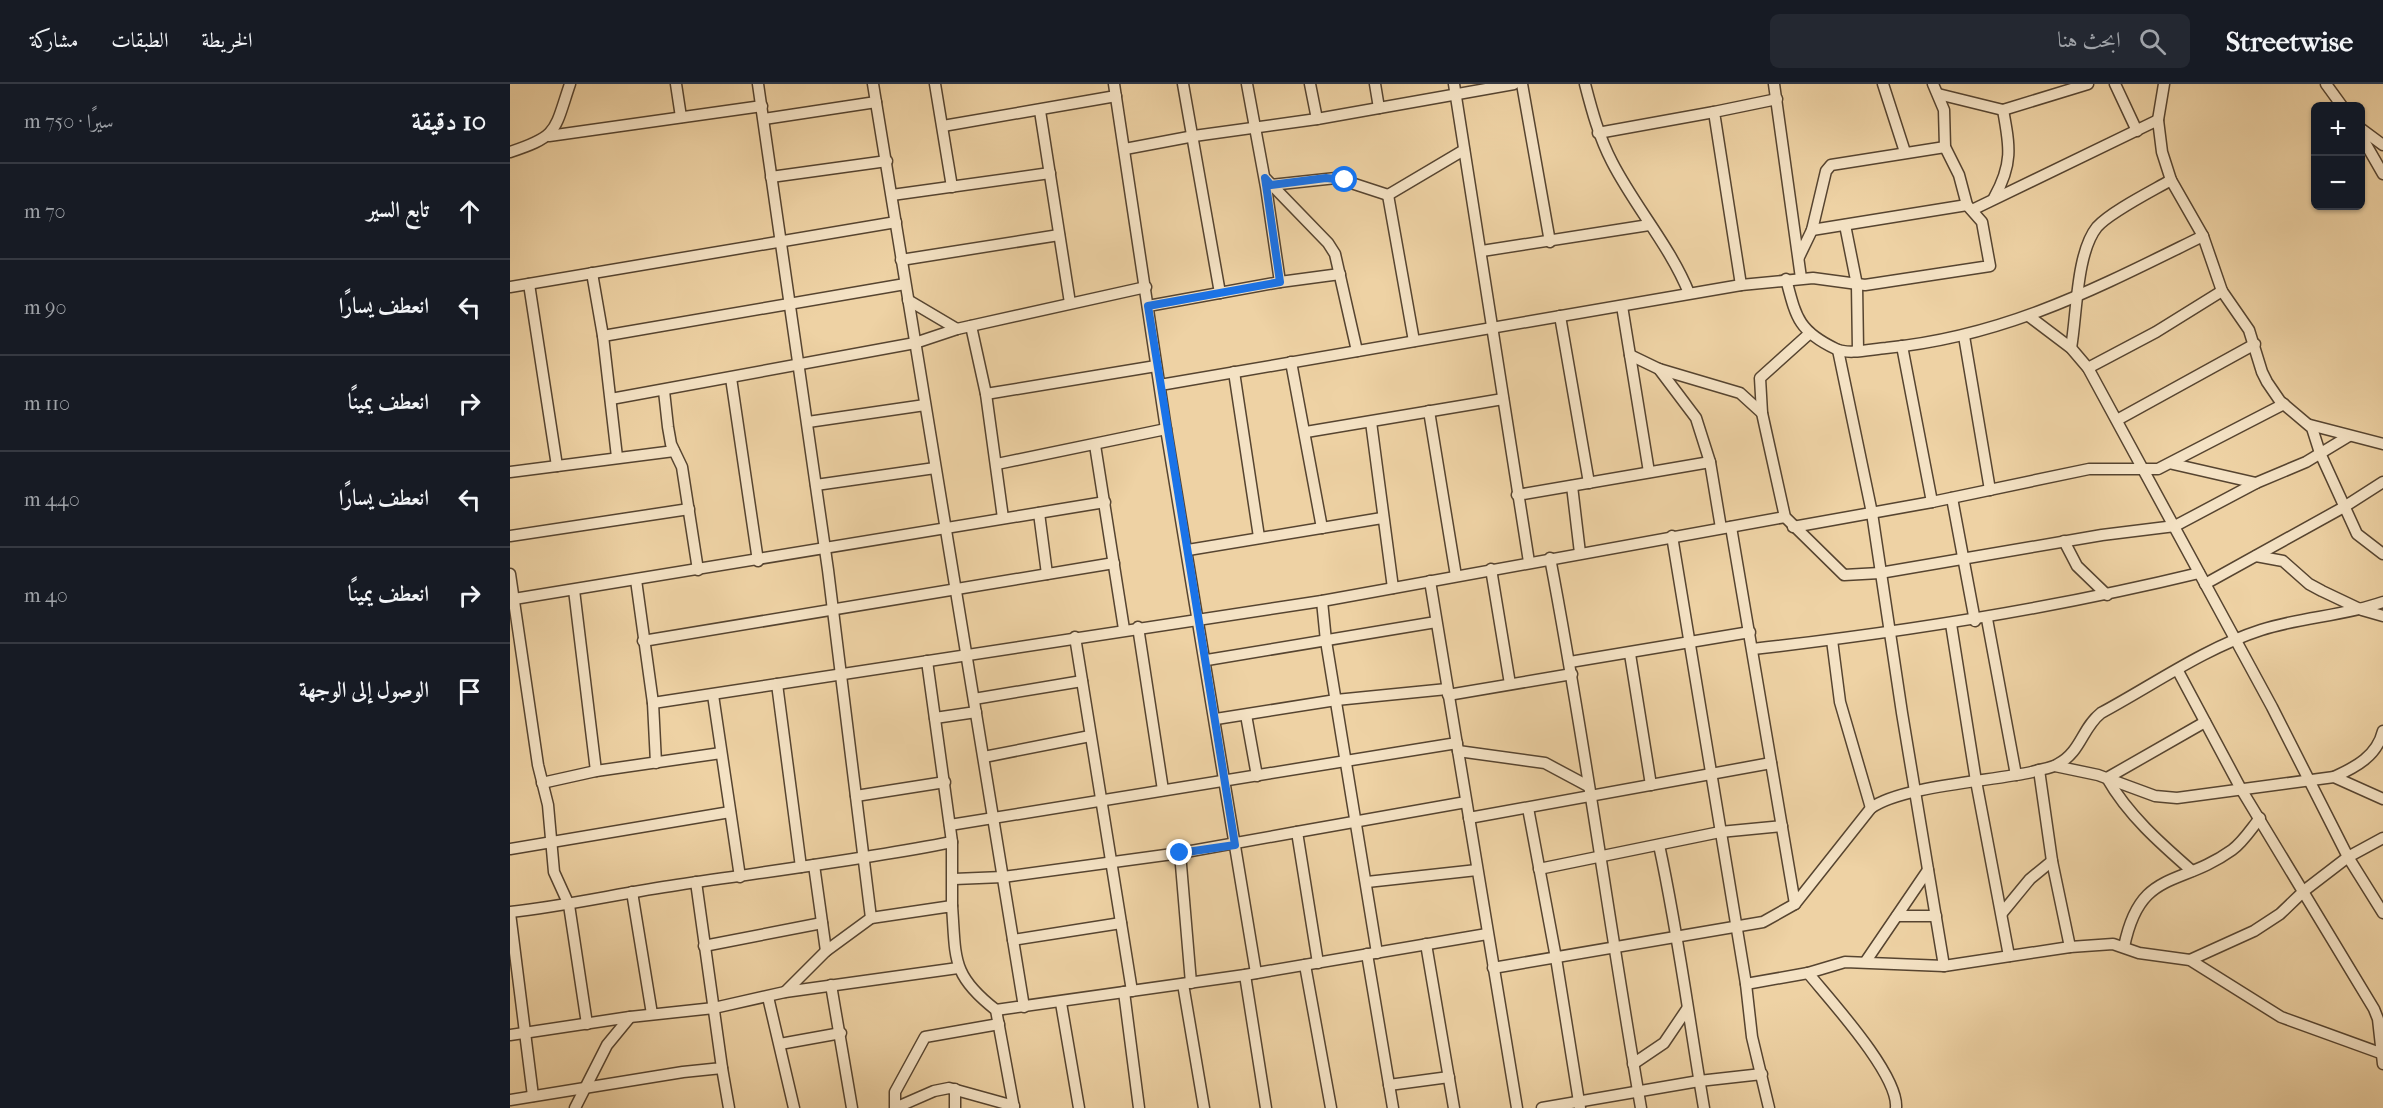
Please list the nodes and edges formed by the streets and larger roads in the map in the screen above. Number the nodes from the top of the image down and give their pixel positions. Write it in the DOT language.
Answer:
graph roads {
  1 [pos="570,84"];
  2 [pos="676,84"];
  3 [pos="758,84"];
  4 [pos="873,84"];
  5 [pos="935,84"];
  6 [pos="1114,84"];
  7 [pos="1183,84"];
  8 [pos="1247,84"];
  9 [pos="1310,84"];
  10 [pos="1375,84"];
  11 [pos="1514,84"];
  12 [pos="1522,84"];
  13 [pos="1586,84"];
  14 [pos="1774,84"];
  15 [pos="1883,84"];
  16 [pos="2088,84"];
  17 [pos="2115,84"];
  18 [pos="2164,84"];
  19 [pos="2326,84"];
  20 [pos="1455,89"];
  21 [pos="1936,89"];
  22 [pos="1116,96"];
  23 [pos="1777,99"];
  24 [pos="876,102"];
  25 [pos="2339,102"];
  26 [pos="762,106"];
  27 [pos="1379,108"];
  28 [pos="2003,110"];
  29 [pos="1041,111"];
  30 [pos="1714,112"];
  31 [pos="681,117"];
  32 [pos="764,119"];
  33 [pos="1317,119"];
  34 [pos="2158,120"];
  35 [pos="943,126"];
  36 [pos="1256,127"];
  37 [pos="2137,131"];
  38 [pos="2365,131"];
  39 [pos="1598,133"];
  40 [pos="549,135"];
  41 [pos="1194,136"];
  42 [pos="2365,141"];
  43 [pos="2383,145"];
  44 [pos="1945,147"];
  45 [pos="1125,149"];
  46 [pos="1464,150"];
  47 [pos="510,152"];
  48 [pos="1905,152"];
  49 [pos="887,161"];
  50 [pos="1050,173"];
  51 [pos="2383,174"];
  52 [pos="771,177"];
  53 [pos="2171,180"];
  54 [pos="1268,181"];
  55 [pos="952,187"];
  56 [pos="892,195"];
  57 [pos="1388,195"];
  58 [pos="1994,198"];
  59 [pos="1969,208"];
  60 [pos="896,222"];
  61 [pos="1649,225"];
  62 [pos="1845,225"];
  63 [pos="1812,230"];
  64 [pos="1059,235"];
  65 [pos="2203,236"];
  66 [pos="779,241"];
  67 [pos="1550,242"];
  68 [pos="1482,251"];
  69 [pos="1799,257"];
  70 [pos="901,260"];
  71 [pos="592,273"];
  72 [pos="1340,274"];
  73 [pos="1801,278"];
  74 [pos="1786,279"];
  75 [pos="1280,282"];
  76 [pos="529,284"];
  77 [pos="905,284"];
  78 [pos="1741,285"];
  79 [pos="1857,285"];
  80 [pos="510,287"];
  81 [pos="1146,287"];
  82 [pos="2222,291"];
  83 [pos="1220,293"];
  84 [pos="1689,293"];
  85 [pos="2078,298"];
  86 [pos="908,300"];
  87 [pos="789,302"];
  88 [pos="1070,303"];
  89 [pos="1148,306"];
  90 [pos="1622,306"];
  91 [pos="1560,316"];
  92 [pos="2030,317"];
  93 [pos="971,326"];
  94 [pos="1492,328"];
  95 [pos="957,329"];
  96 [pos="1810,333"];
  97 [pos="603,336"];
  98 [pos="1964,336"];
  99 [pos="1414,341"];
  100 [pos="915,343"];
  101 [pos="2255,344"];
  102 [pos="1902,346"];
  103 [pos="2071,348"];
  104 [pos="1838,350"];
  105 [pos="1858,350"];
  106 [pos="1357,351"];
  107 [pos="1630,355"];
  108 [pos="1291,362"];
  109 [pos="798,364"];
  110 [pos="1156,366"];
  111 [pos="2088,368"];
  112 [pos="1659,369"];
  113 [pos="1234,372"];
  114 [pos="731,378"];
  115 [pos="1160,385"];
  116 [pos="664,390"];
  117 [pos="986,394"];
  118 [pos="611,399"];
  119 [pos="1503,399"];
  120 [pos="2283,404"];
  121 [pos="926,405"];
  122 [pos="1428,411"];
  123 [pos="1762,412"];
  124 [pos="2117,420"];
  125 [pos="808,422"];
  126 [pos="1371,422"];
  127 [pos="2310,425"];
  128 [pos="1166,429"];
  129 [pos="1306,432"];
  130 [pos="2349,436"];
  131 [pos="2383,444"];
  132 [pos="1095,445"];
  133 [pos="674,451"];
  134 [pos="2320,453"];
  135 [pos="617,457"];
  136 [pos="1710,462"];
  137 [pos="997,464"];
  138 [pos="2173,464"];
  139 [pos="557,466"];
  140 [pos="935,468"];
  141 [pos="2145,470"];
  142 [pos="510,472"];
  143 [pos="1649,472"];
  144 [pos="2383,482"];
  145 [pos="1589,483"];
  146 [pos="2256,483"];
  147 [pos="816,485"];
  148 [pos="1572,486"];
  149 [pos="1990,490"];
  150 [pos="1517,495"];
  151 [pos="1952,498"];
  152 [pos="1106,502"];
  153 [pos="1932,502"];
  154 [pos="2344,507"];
  155 [pos="689,509"];
  156 [pos="1039,513"];
  157 [pos="1872,513"];
  158 [pos="1785,517"];
  159 [pos="1003,518"];
  160 [pos="1382,518"];
  161 [pos="2175,526"];
  162 [pos="1726,527"];
  163 [pos="1793,527"];
  164 [pos="944,528"];
  165 [pos="1322,528"];
  166 [pos="510,536"];
  167 [pos="1672,536"];
  168 [pos="1259,537"];
  169 [pos="2064,541"];
  170 [pos="825,550"];
  171 [pos="1188,550"];
  172 [pos="1580,553"];
  173 [pos="2383,554"];
  174 [pos="2255,556"];
  175 [pos="1550,558"];
  176 [pos="1964,559"];
  177 [pos="758,561"];
  178 [pos="1529,562"];
  179 [pos="1114,563"];
  180 [pos="1491,569"];
  181 [pos="698,570"];
  182 [pos="1880,573"];
  183 [pos="2199,573"];
  184 [pos="510,574"];
  185 [pos="1047,574"];
  186 [pos="1456,576"];
  187 [pos="636,580"];
  188 [pos="1430,580"];
  189 [pos="2205,584"];
  190 [pos="1393,588"];
  191 [pos="574,590"];
  192 [pos="954,590"];
  193 [pos="2107,595"];
  194 [pos="514,599"];
  195 [pos="1322,601"];
  196 [pos="2383,602"];
  197 [pos="2362,610"];
  198 [pos="832,611"];
  199 [pos="2383,616"];
  200 [pos="1199,618"];
  201 [pos="1987,619"];
  202 [pos="1975,621"];
  203 [pos="1436,622"];
  204 [pos="1951,624"];
  205 [pos="1138,627"];
  206 [pos="1124,630"];
  207 [pos="1750,632"];
  208 [pos="1890,633"];
  209 [pos="1075,637"];
  210 [pos="1832,640"];
  211 [pos="2235,640"];
  212 [pos="643,641"];
  213 [pos="1326,641"];
  214 [pos="1691,643"];
  215 [pos="1753,649"];
  216 [pos="1630,654"];
  217 [pos="966,655"];
  218 [pos="1207,660"];
  219 [pos="927,661"];
  220 [pos="1570,662"];
  221 [pos="2178,671"];
  222 [pos="839,674"];
  223 [pos="1572,674"];
  224 [pos="1082,681"];
  225 [pos="777,684"];
  226 [pos="1510,684"];
  227 [pos="1448,692"];
  228 [pos="713,694"];
  229 [pos="974,699"];
  230 [pos="1336,700"];
  231 [pos="653,703"];
  232 [pos="976,712"];
  233 [pos="1246,715"];
  234 [pos="935,718"];
  235 [pos="1216,719"];
  236 [pos="2205,722"];
  237 [pos="2383,731"];
  238 [pos="1090,736"];
  239 [pos="1457,747"];
  240 [pos="721,753"];
  241 [pos="984,758"];
  242 [pos="1347,761"];
  243 [pos="656,763"];
  244 [pos="1772,764"];
  245 [pos="2055,766"];
  246 [pos="2039,770"];
  247 [pos="596,771"];
  248 [pos="1710,775"];
  249 [pos="2016,775"];
  250 [pos="1257,776"];
  251 [pos="2334,777"];
  252 [pos="2107,778"];
  253 [pos="2308,779"];
  254 [pos="1976,781"];
  255 [pos="945,782"];
  256 [pos="1225,782"];
  257 [pos="542,783"];
  258 [pos="1651,785"];
  259 [pos="2241,789"];
  260 [pos="1163,790"];
  261 [pos="1589,791"];
  262 [pos="1916,792"];
  263 [pos="856,796"];
  264 [pos="2383,799"];
  265 [pos="1101,800"];
  266 [pos="1466,802"];
  267 [pos="1528,808"];
  268 [pos="1871,808"];
  269 [pos="730,812"];
  270 [pos="994,818"];
  271 [pos="1469,818"];
  272 [pos="2260,818"];
  273 [pos="1356,820"];
  274 [pos="950,825"];
  275 [pos="1782,826"];
  276 [pos="1297,832"];
  277 [pos="1720,832"];
  278 [pos="2383,838"];
  279 [pos="952,842"];
  280 [pos="551,843"];
  281 [pos="1659,844"];
  282 [pos="1235,845"];
  283 [pos="510,849"];
  284 [pos="1180,853"];
  285 [pos="1600,857"];
  286 [pos="2348,857"];
  287 [pos="865,858"];
  288 [pos="2052,861"];
  289 [pos="1112,862"];
  290 [pos="814,865"];
  291 [pos="801,867"];
  292 [pos="1539,869"];
  293 [pos="1477,870"];
  294 [pos="1928,870"];
  295 [pos="2192,871"];
  296 [pos="740,877"];
  297 [pos="1003,877"];
  298 [pos="954,879"];
  299 [pos="696,882"];
  300 [pos="1367,882"];
  301 [pos="2305,891"];
  302 [pos="632,892"];
  303 [pos="1795,904"];
  304 [pos="569,905"];
  305 [pos="952,906"];
  306 [pos="2381,908"];
  307 [pos="510,912"];
  308 [pos="2002,913"];
  309 [pos="1897,916"];
  310 [pos="1936,916"];
  311 [pos="871,918"];
  312 [pos="822,923"];
  313 [pos="1122,923"];
  314 [pos="1736,928"];
  315 [pos="1487,934"];
  316 [pos="1678,939"];
  317 [pos="1013,940"];
  318 [pos="1426,944"];
  319 [pos="704,946"];
  320 [pos="2070,947"];
  321 [pos="2124,947"];
  322 [pos="1615,949"];
  323 [pos="826,951"];
  324 [pos="1372,954"];
  325 [pos="2009,956"];
  326 [pos="1556,958"];
  327 [pos="2190,960"];
  328 [pos="1866,961"];
  329 [pos="1318,963"];
  330 [pos="1305,965"];
  331 [pos="1944,966"];
  332 [pos="958,968"];
  333 [pos="1493,968"];
  334 [pos="1808,973"];
  335 [pos="1251,974"];
  336 [pos="514,975"];
  337 [pos="1187,983"];
  338 [pos="1746,984"];
  339 [pos="831,985"];
  340 [pos="785,992"];
  341 [pos="1128,992"];
  342 [pos="768,997"];
  343 [pos="1061,1003"];
  344 [pos="1024,1007"];
  345 [pos="714,1008"];
  346 [pos="1687,1009"];
  347 [pos="996,1010"];
  348 [pos="652,1014"];
  349 [pos="630,1017"];
  350 [pos="587,1024"];
  351 [pos="999,1024"];
  352 [pos="526,1033"];
  353 [pos="841,1033"];
  354 [pos="510,1035"];
  355 [pos="780,1044"];
  356 [pos="2382,1057"];
  357 [pos="1634,1064"];
  358 [pos="722,1068"];
  359 [pos="1762,1074"];
  360 [pos="1449,1077"];
  361 [pos="1699,1081"];
  362 [pos="1389,1085"];
  363 [pos="585,1089"];
  364 [pos="955,1089"];
  365 [pos="1639,1093"];
  366 [pos="533,1096"];
  367 [pos="510,1100"];
  368 [pos="1579,1105"];
  369 [pos="1014,1107"];
  370 [pos="575,1108"];
  371 [pos="729,1108"];
  372 [pos="794,1108"];
  373 [pos="852,1108"];
  374 [pos="955,1108"];
  375 [pos="1079,1108"];
  376 [pos="1139,1108"];
  377 [pos="1204,1108"];
  378 [pos="1266,1108"];
  379 [pos="1331,1108"];
  380 [pos="1393,1108"];
  381 [pos="1454,1108"];
  382 [pos="1516,1108"];
  383 [pos="1542,1108"];
  384 [pos="1641,1108"];
  385 [pos="1704,1108"];
  386 [pos="1769,1108"];
  387 [pos="1896,1108"];
  1 -- 40 [label="street"];
  2 -- 31 [label="street"];
  3 -- 26 [label="street"];
  4 -- 24 [label="street"];
  5 -- 35 [label="street"];
  6 -- 22 [label="street"];
  7 -- 41 [label="street"];
  8 -- 36 [label="street"];
  9 -- 33 [label="street"];
  10 -- 27 [label="street"];
  11 -- 20 [label="street"];
  12 -- 67 [label="street"];
  13 -- 39 [label="street"];
  14 -- 23 [label="street"];
  15 -- 48 [label="street"];
  16 -- 28 [label="street"];
  17 -- 37 [label="street"];
  18 -- 34 [label="street"];
  19 -- 25 [label="street"];
  20 -- 27 [label="street"];
  20 -- 46 [label="street"];
  21 -- 28 [label="street"];
  21 -- 44 [label="street"];
  22 -- 29 [label="street"];
  22 -- 45 [label="street"];
  23 -- 30 [label="street"];
  23 -- 69 [label="street"];
  24 -- 32 [label="street"];
  24 -- 49 [label="street"];
  26 -- 31 [label="street"];
  26 -- 32 [label="street"];
  27 -- 33 [label="street"];
  28 -- 58 [label="street"];
  29 -- 35 [label="street"];
  29 -- 50 [label="street"];
  30 -- 39 [label="street"];
  30 -- 78 [label="street"];
  31 -- 40 [label="street"];
  32 -- 52 [label="street"];
  33 -- 36 [label="street"];
  34 -- 37 [label="street"];
  34 -- 53 [label="street"];
  35 -- 55 [label="street"];
  36 -- 41 [label="street"];
  36 -- 54 [label="street"];
  37 -- 58 [label="street"];
  38 -- 43 [label="street"];
  39 -- 61 [label="street"];
  40 -- 47 [label="street"];
  41 -- 45 [label="street"];
  41 -- 83 [label="street"];
  42 -- 51 [label="street"];
  44 -- 48 [label="street"];
  44 -- 59 [label="street"];
  45 -- 81 [label="street"];
  46 -- 57 [label="street"];
  46 -- 68 [label="street"];
  48 -- 63 [label="street"];
  49 -- 52 [label="street"];
  49 -- 56 [label="street"];
  50 -- 55 [label="street"];
  50 -- 64 [label="street"];
  52 -- 66 [label="street"];
  53 -- 65 [label="street"];
  53 -- 85 [label="street"];
  54 -- 57 [label="street"];
  54 -- 72 [label="street"];
  54 -- 75 [label="street"];
  55 -- 56 [label="street"];
  56 -- 60 [label="street"];
  57 -- 99 [label="street"];
  58 -- 59 [label="street"];
  59 -- 62 [label="street"];
  59 -- 79 [label="street"];
  60 -- 66 [label="street"];
  60 -- 70 [label="street"];
  61 -- 67 [label="street"];
  61 -- 84 [label="street"];
  62 -- 63 [label="street"];
  62 -- 79 [label="street"];
  63 -- 69 [label="street"];
  64 -- 70 [label="street"];
  64 -- 88 [label="street"];
  65 -- 82 [label="street"];
  65 -- 85 [label="street"];
  66 -- 71 [label="street"];
  66 -- 87 [label="street"];
  67 -- 68 [label="street"];
  68 -- 94 [label="street"];
  69 -- 73 [label="street"];
  70 -- 77 [label="street"];
  71 -- 76 [label="street"];
  71 -- 97 [label="street"];
  72 -- 75 [label="street"];
  72 -- 106 [label="street"];
  73 -- 74 [label="street"];
  73 -- 79 [label="street"];
  74 -- 78 [label="street"];
  74 -- 96 [label="street"];
  75 -- 83 [label="street"];
  76 -- 80 [label="street"];
  76 -- 139 [label="street"];
  77 -- 86 [label="street"];
  77 -- 87 [label="street"];
  78 -- 84 [label="street"];
  79 -- 105 [label="street"];
  81 -- 88 [label="street"];
  81 -- 89 [label="street"];
  82 -- 101 [label="street"];
  82 -- 111 [label="street"];
  83 -- 89 [label="street"];
  84 -- 90 [label="street"];
  85 -- 92 [label="street"];
  85 -- 103 [label="street"];
  86 -- 95 [label="street"];
  86 -- 100 [label="street"];
  87 -- 97 [label="street"];
  87 -- 109 [label="street"];
  88 -- 93 [label="street"];
  89 -- 110 [label="street"];
  90 -- 91 [label="street"];
  90 -- 107 [label="street"];
  91 -- 94 [label="street"];
  91 -- 145 [label="street"];
  92 -- 98 [label="street"];
  92 -- 103 [label="street"];
  93 -- 95 [label="street"];
  93 -- 117 [label="street"];
  94 -- 99 [label="street"];
  94 -- 119 [label="street"];
  95 -- 100 [label="street"];
  96 -- 104 [label="street"];
  96 -- 123 [label="street"];
  97 -- 118 [label="street"];
  98 -- 102 [label="street"];
  98 -- 149 [label="street"];
  99 -- 106 [label="street"];
  100 -- 109 [label="street"];
  100 -- 121 [label="street"];
  101 -- 120 [label="street"];
  101 -- 124 [label="street"];
  102 -- 105 [label="street"];
  102 -- 153 [label="street"];
  103 -- 111 [label="street"];
  104 -- 105 [label="street"];
  104 -- 157 [label="street"];
  106 -- 108 [label="street"];
  107 -- 112 [label="street"];
  107 -- 143 [label="street"];
  108 -- 113 [label="street"];
  108 -- 129 [label="street"];
  109 -- 114 [label="street"];
  109 -- 125 [label="street"];
  110 -- 115 [label="street"];
  110 -- 117 [label="street"];
  111 -- 124 [label="street"];
  112 -- 123 [label="street"];
  112 -- 136 [label="street"];
  113 -- 115 [label="street"];
  113 -- 168 [label="street"];
  114 -- 116 [label="street"];
  114 -- 177 [label="street"];
  115 -- 128 [label="street"];
  116 -- 118 [label="street"];
  116 -- 133 [label="street"];
  117 -- 137 [label="street"];
  118 -- 135 [label="street"];
  119 -- 122 [label="street"];
  119 -- 150 [label="street"];
  120 -- 127 [label="street"];
  120 -- 138 [label="street"];
  121 -- 125 [label="street"];
  121 -- 140 [label="street"];
  122 -- 126 [label="street"];
  122 -- 186 [label="street"];
  123 -- 158 [label="street"];
  124 -- 141 [label="street"];
  125 -- 147 [label="street"];
  126 -- 129 [label="street"];
  126 -- 160 [label="street"];
  127 -- 130 [label="street"];
  127 -- 134 [label="street"];
  128 -- 132 [label="street"];
  128 -- 171 [label="street"];
  129 -- 165 [label="street"];
  130 -- 131 [label="street"];
  130 -- 134 [label="street"];
  132 -- 137 [label="street"];
  132 -- 152 [label="street"];
  133 -- 135 [label="street"];
  133 -- 155 [label="street"];
  134 -- 146 [label="street"];
  134 -- 154 [label="street"];
  135 -- 139 [label="street"];
  136 -- 143 [label="street"];
  136 -- 162 [label="street"];
  137 -- 159 [label="street"];
  138 -- 141 [label="street"];
  138 -- 146 [label="street"];
  139 -- 142 [label="street"];
  140 -- 147 [label="street"];
  140 -- 164 [label="street"];
  141 -- 149 [label="street"];
  141 -- 161 [label="street"];
  143 -- 145 [label="street"];
  144 -- 154 [label="street"];
  145 -- 148 [label="street"];
  146 -- 161 [label="street"];
  147 -- 170 [label="street"];
  148 -- 150 [label="street"];
  148 -- 172 [label="street"];
  149 -- 151 [label="street"];
  150 -- 178 [label="street"];
  151 -- 153 [label="street"];
  151 -- 176 [label="street"];
  152 -- 156 [label="street"];
  152 -- 179 [label="street"];
  153 -- 157 [label="street"];
  154 -- 173 [label="street"];
  154 -- 174 [label="street"];
  155 -- 166 [label="street"];
  155 -- 181 [label="street"];
  156 -- 159 [label="street"];
  156 -- 185 [label="street"];
  157 -- 163 [label="street"];
  157 -- 182 [label="street"];
  158 -- 162 [label="street"];
  158 -- 163 [label="street"];
  159 -- 164 [label="street"];
  160 -- 165 [label="street"];
  160 -- 190 [label="street"];
  161 -- 169 [label="street"];
  161 -- 183 [label="street"];
  162 -- 167 [label="street"];
  162 -- 207 [label="street"];
  163 -- 182 [label="street"];
  164 -- 170 [label="street"];
  164 -- 192 [label="street"];
  165 -- 168 [label="street"];
  167 -- 172 [label="street"];
  167 -- 214 [label="street"];
  168 -- 171 [label="street"];
  169 -- 176 [label="street"];
  169 -- 193 [label="street"];
  170 -- 177 [label="street"];
  170 -- 198 [label="street"];
  171 -- 200 [label="street"];
  172 -- 175 [label="street"];
  174 -- 189 [label="street"];
  174 -- 197 [label="street"];
  175 -- 178 [label="street"];
  175 -- 220 [label="street"];
  176 -- 182 [label="street"];
  176 -- 202 [label="street"];
  177 -- 181 [label="street"];
  178 -- 180 [label="street"];
  179 -- 185 [label="street"];
  179 -- 206 [label="street"];
  180 -- 186 [label="street"];
  180 -- 226 [label="street"];
  181 -- 187 [label="street"];
  182 -- 208 [label="street"];
  183 -- 189 [label="street"];
  183 -- 193 [label="street"];
  184 -- 194 [label="street"];
  185 -- 192 [label="street"];
  186 -- 188 [label="street"];
  187 -- 191 [label="street"];
  187 -- 212 [label="street"];
  188 -- 190 [label="street"];
  188 -- 203 [label="street"];
  189 -- 211 [label="street"];
  190 -- 195 [label="street"];
  191 -- 194 [label="street"];
  191 -- 247 [label="street"];
  192 -- 198 [label="street"];
  192 -- 217 [label="street"];
  193 -- 201 [label="street"];
  194 -- 257 [label="street"];
  195 -- 200 [label="street"];
  195 -- 213 [label="street"];
  196 -- 197 [label="street"];
  197 -- 199 [label="street"];
  197 -- 211 [label="street"];
  198 -- 212 [label="street"];
  198 -- 222 [label="street"];
  200 -- 205 [label="street"];
  200 -- 218 [label="street"];
  201 -- 202 [label="street"];
  201 -- 249 [label="street"];
  202 -- 204 [label="street"];
  203 -- 213 [label="street"];
  203 -- 227 [label="street"];
  204 -- 208 [label="street"];
  204 -- 254 [label="street"];
  205 -- 206 [label="street"];
  205 -- 260 [label="street"];
  206 -- 209 [label="street"];
  207 -- 214 [label="street"];
  207 -- 215 [label="street"];
  208 -- 210 [label="street"];
  208 -- 262 [label="street"];
  209 -- 217 [label="street"];
  209 -- 224 [label="street"];
  210 -- 215 [label="street"];
  210 -- 268 [label="street"];
  211 -- 221 [label="street"];
  211 -- 253 [label="street"];
  212 -- 231 [label="street"];
  213 -- 218 [label="street"];
  213 -- 230 [label="street"];
  214 -- 216 [label="street"];
  214 -- 248 [label="street"];
  215 -- 244 [label="street"];
  216 -- 220 [label="street"];
  216 -- 258 [label="street"];
  217 -- 219 [label="street"];
  217 -- 229 [label="street"];
  218 -- 235 [label="street"];
  219 -- 222 [label="street"];
  219 -- 234 [label="street"];
  220 -- 223 [label="street"];
  221 -- 236 [label="street"];
  221 -- 245 [label="street"];
  222 -- 225 [label="street"];
  222 -- 263 [label="street"];
  223 -- 226 [label="street"];
  223 -- 261 [label="street"];
  224 -- 229 [label="street"];
  224 -- 238 [label="street"];
  225 -- 228 [label="street"];
  225 -- 291 [label="street"];
  226 -- 227 [label="street"];
  227 -- 230 [label="street"];
  227 -- 239 [label="street"];
  228 -- 231 [label="street"];
  228 -- 240 [label="street"];
  229 -- 232 [label="street"];
  230 -- 233 [label="street"];
  230 -- 242 [label="street"];
  231 -- 243 [label="street"];
  232 -- 234 [label="street"];
  232 -- 241 [label="street"];
  233 -- 235 [label="street"];
  233 -- 250 [label="street"];
  234 -- 255 [label="street"];
  235 -- 256 [label="street"];
  236 -- 252 [label="street"];
  236 -- 259 [label="street"];
  237 -- 251 [label="street"];
  238 -- 241 [label="street"];
  238 -- 265 [label="street"];
  239 -- 242 [label="street"];
  239 -- 261 [label="street"];
  239 -- 266 [label="street"];
  240 -- 243 [label="street"];
  240 -- 269 [label="street"];
  241 -- 270 [label="street"];
  242 -- 250 [label="street"];
  242 -- 273 [label="street"];
  243 -- 247 [label="street"];
  244 -- 248 [label="street"];
  244 -- 275 [label="street"];
  245 -- 246 [label="street"];
  245 -- 252 [label="street"];
  246 -- 249 [label="street"];
  246 -- 288 [label="street"];
  247 -- 257 [label="street"];
  248 -- 258 [label="street"];
  248 -- 277 [label="street"];
  249 -- 254 [label="street"];
  250 -- 256 [label="street"];
  251 -- 253 [label="street"];
  251 -- 264 [label="street"];
  252 -- 259 [label="street"];
  252 -- 295 [label="street"];
  253 -- 259 [label="street"];
  253 -- 286 [label="street"];
  254 -- 262 [label="street"];
  254 -- 308 [label="street"];
  255 -- 263 [label="street"];
  255 -- 274 [label="street"];
  256 -- 260 [label="street"];
  256 -- 282 [label="street"];
  257 -- 280 [label="street"];
  258 -- 261 [label="street"];
  259 -- 272 [label="street"];
  260 -- 265 [label="street"];
  261 -- 267 [label="street"];
  261 -- 285 [label="street"];
  262 -- 268 [label="street"];
  262 -- 294 [label="street"];
  263 -- 287 [label="street"];
  265 -- 270 [label="street"];
  265 -- 289 [label="street"];
  266 -- 271 [label="street"];
  266 -- 273 [label="street"];
  267 -- 271 [label="street"];
  267 -- 292 [label="street"];
  268 -- 303 [label="street"];
  269 -- 280 [label="street"];
  269 -- 296 [label="street"];
  270 -- 274 [label="street"];
  270 -- 297 [label="street"];
  271 -- 293 [label="street"];
  272 -- 295 [label="street"];
  272 -- 301 [label="street"];
  273 -- 276 [label="street"];
  273 -- 300 [label="street"];
  274 -- 279 [label="street"];
  275 -- 277 [label="street"];
  275 -- 303 [label="street"];
  276 -- 282 [label="street"];
  276 -- 329 [label="street"];
  277 -- 281 [label="street"];
  277 -- 314 [label="street"];
  278 -- 286 [label="street"];
  279 -- 287 [label="street"];
  279 -- 298 [label="street"];
  280 -- 283 [label="street"];
  280 -- 304 [label="street"];
  281 -- 285 [label="street"];
  281 -- 316 [label="street"];
  282 -- 284 [label="street"];
  282 -- 335 [label="street"];
  284 -- 289 [label="street"];
  284 -- 337 [label="street"];
  285 -- 292 [label="street"];
  285 -- 322 [label="street"];
  286 -- 301 [label="street"];
  286 -- 306 [label="street"];
  287 -- 290 [label="street"];
  287 -- 311 [label="street"];
  288 -- 308 [label="street"];
  288 -- 320 [label="street"];
  289 -- 297 [label="street"];
  289 -- 313 [label="street"];
  290 -- 291 [label="street"];
  290 -- 312 [label="street"];
  291 -- 296 [label="street"];
  292 -- 326 [label="street"];
  293 -- 300 [label="street"];
  293 -- 315 [label="street"];
  294 -- 309 [label="street"];
  294 -- 310 [label="street"];
  295 -- 321 [label="street"];
  296 -- 299 [label="street"];
  297 -- 298 [label="street"];
  297 -- 317 [label="street"];
  298 -- 305 [label="street"];
  299 -- 302 [label="street"];
  299 -- 319 [label="street"];
  300 -- 324 [label="street"];
  301 -- 327 [label="street"];
  301 -- 356 [label="street"];
  302 -- 304 [label="street"];
  302 -- 348 [label="street"];
  303 -- 314 [label="street"];
  304 -- 307 [label="street"];
  304 -- 350 [label="street"];
  305 -- 311 [label="street"];
  305 -- 332 [label="street"];
  307 -- 336 [label="street"];
  308 -- 325 [label="street"];
  309 -- 310 [label="street"];
  309 -- 328 [label="street"];
  310 -- 331 [label="street"];
  311 -- 323 [label="street"];
  312 -- 319 [label="street"];
  312 -- 323 [label="street"];
  313 -- 317 [label="street"];
  313 -- 341 [label="street"];
  314 -- 316 [label="street"];
  314 -- 338 [label="street"];
  315 -- 318 [label="street"];
  315 -- 333 [label="street"];
  316 -- 322 [label="street"];
  316 -- 346 [label="street"];
  317 -- 344 [label="street"];
  318 -- 324 [label="street"];
  318 -- 360 [label="street"];
  319 -- 345 [label="street"];
  320 -- 321 [label="street"];
  320 -- 325 [label="street"];
  321 -- 327 [label="street"];
  322 -- 326 [label="street"];
  322 -- 357 [label="street"];
  323 -- 340 [label="street"];
  324 -- 329 [label="street"];
  324 -- 362 [label="street"];
  325 -- 331 [label="street"];
  326 -- 333 [label="street"];
  326 -- 368 [label="street"];
  327 -- 356 [label="street"];
  328 -- 331 [label="street"];
  328 -- 334 [label="street"];
  329 -- 330 [label="street"];
  330 -- 335 [label="street"];
  330 -- 379 [label="street"];
  332 -- 339 [label="street"];
  332 -- 347 [label="street"];
  333 -- 382 [label="street"];
  334 -- 338 [label="street"];
  334 -- 387 [label="street"];
  335 -- 337 [label="street"];
  335 -- 378 [label="street"];
  336 -- 352 [label="street"];
  337 -- 341 [label="street"];
  337 -- 377 [label="street"];
  338 -- 359 [label="street"];
  339 -- 340 [label="street"];
  339 -- 353 [label="street"];
  340 -- 342 [label="street"];
  341 -- 343 [label="street"];
  341 -- 376 [label="street"];
  342 -- 345 [label="street"];
  342 -- 355 [label="street"];
  343 -- 344 [label="street"];
  343 -- 375 [label="street"];
  344 -- 347 [label="street"];
  345 -- 348 [label="street"];
  345 -- 358 [label="street"];
  346 -- 357 [label="street"];
  346 -- 361 [label="street"];
  347 -- 351 [label="street"];
  348 -- 349 [label="street"];
  349 -- 350 [label="street"];
  349 -- 363 [label="street"];
  350 -- 352 [label="street"];
  351 -- 364 [label="street"];
  351 -- 369 [label="street"];
  352 -- 354 [label="street"];
  352 -- 366 [label="street"];
  353 -- 355 [label="street"];
  353 -- 373 [label="street"];
  355 -- 372 [label="street"];
  357 -- 365 [label="street"];
  358 -- 363 [label="street"];
  358 -- 371 [label="street"];
  359 -- 361 [label="street"];
  359 -- 386 [label="street"];
  360 -- 362 [label="street"];
  360 -- 381 [label="street"];
  361 -- 365 [label="street"];
  361 -- 385 [label="street"];
  362 -- 380 [label="street"];
  363 -- 366 [label="street"];
  363 -- 370 [label="street"];
  364 -- 369 [label="street"];
  364 -- 374 [label="street"];
  365 -- 368 [label="street"];
  365 -- 384 [label="street"];
  366 -- 367 [label="street"];
  368 -- 383 [label="street"];
}
